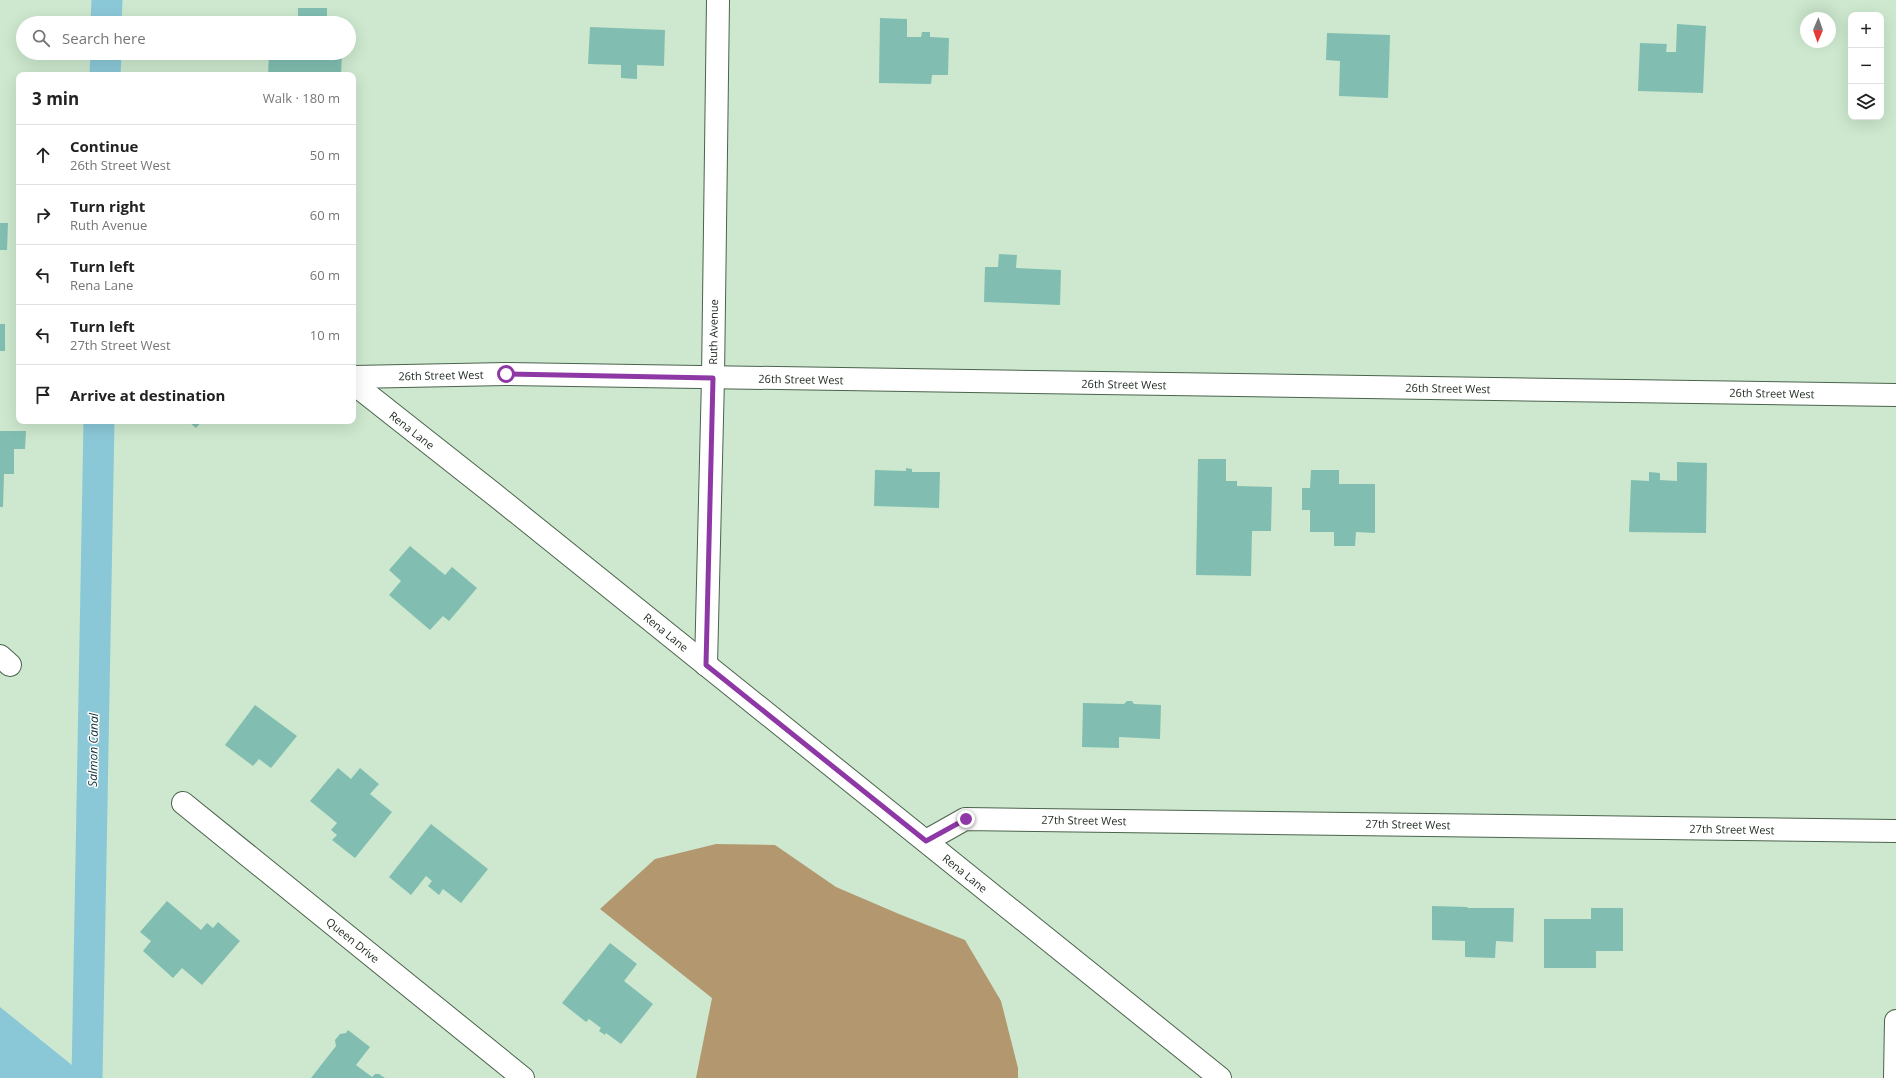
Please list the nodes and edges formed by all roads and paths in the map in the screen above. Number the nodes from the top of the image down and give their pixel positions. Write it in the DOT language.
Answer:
graph roads {
  1 [pos="718,0"];
  2 [pos="356,377"];
  3 [pos="713,378"];
  4 [pos="356,385"];
  5 [pos="1896,395"];
  6 [pos="706,665"];
  7 [pos="183,803"];
  8 [pos="1896,831"];
  9 [pos="926,841"];
  10 [pos="1896,1021"];
  11 [pos="523,1078"];
  12 [pos="1220,1078"];
  13 [pos="1895,1078"];
  1 -- 3 [label="street, Ruth Avenue"];
  2 -- 3 [label="street, 26th Street West"];
  3 -- 5 [label="street, 26th Street West"];
  3 -- 6 [label="street, Ruth Avenue"];
  4 -- 6 [label="street, Rena Lane"];
  6 -- 9 [label="street, Rena Lane"];
  7 -- 11 [label="street, Queen Drive"];
  8 -- 9 [label="street, 27th Street West"];
  9 -- 12 [label="street, Rena Lane"];
  10 -- 13 [label="street"];
}
